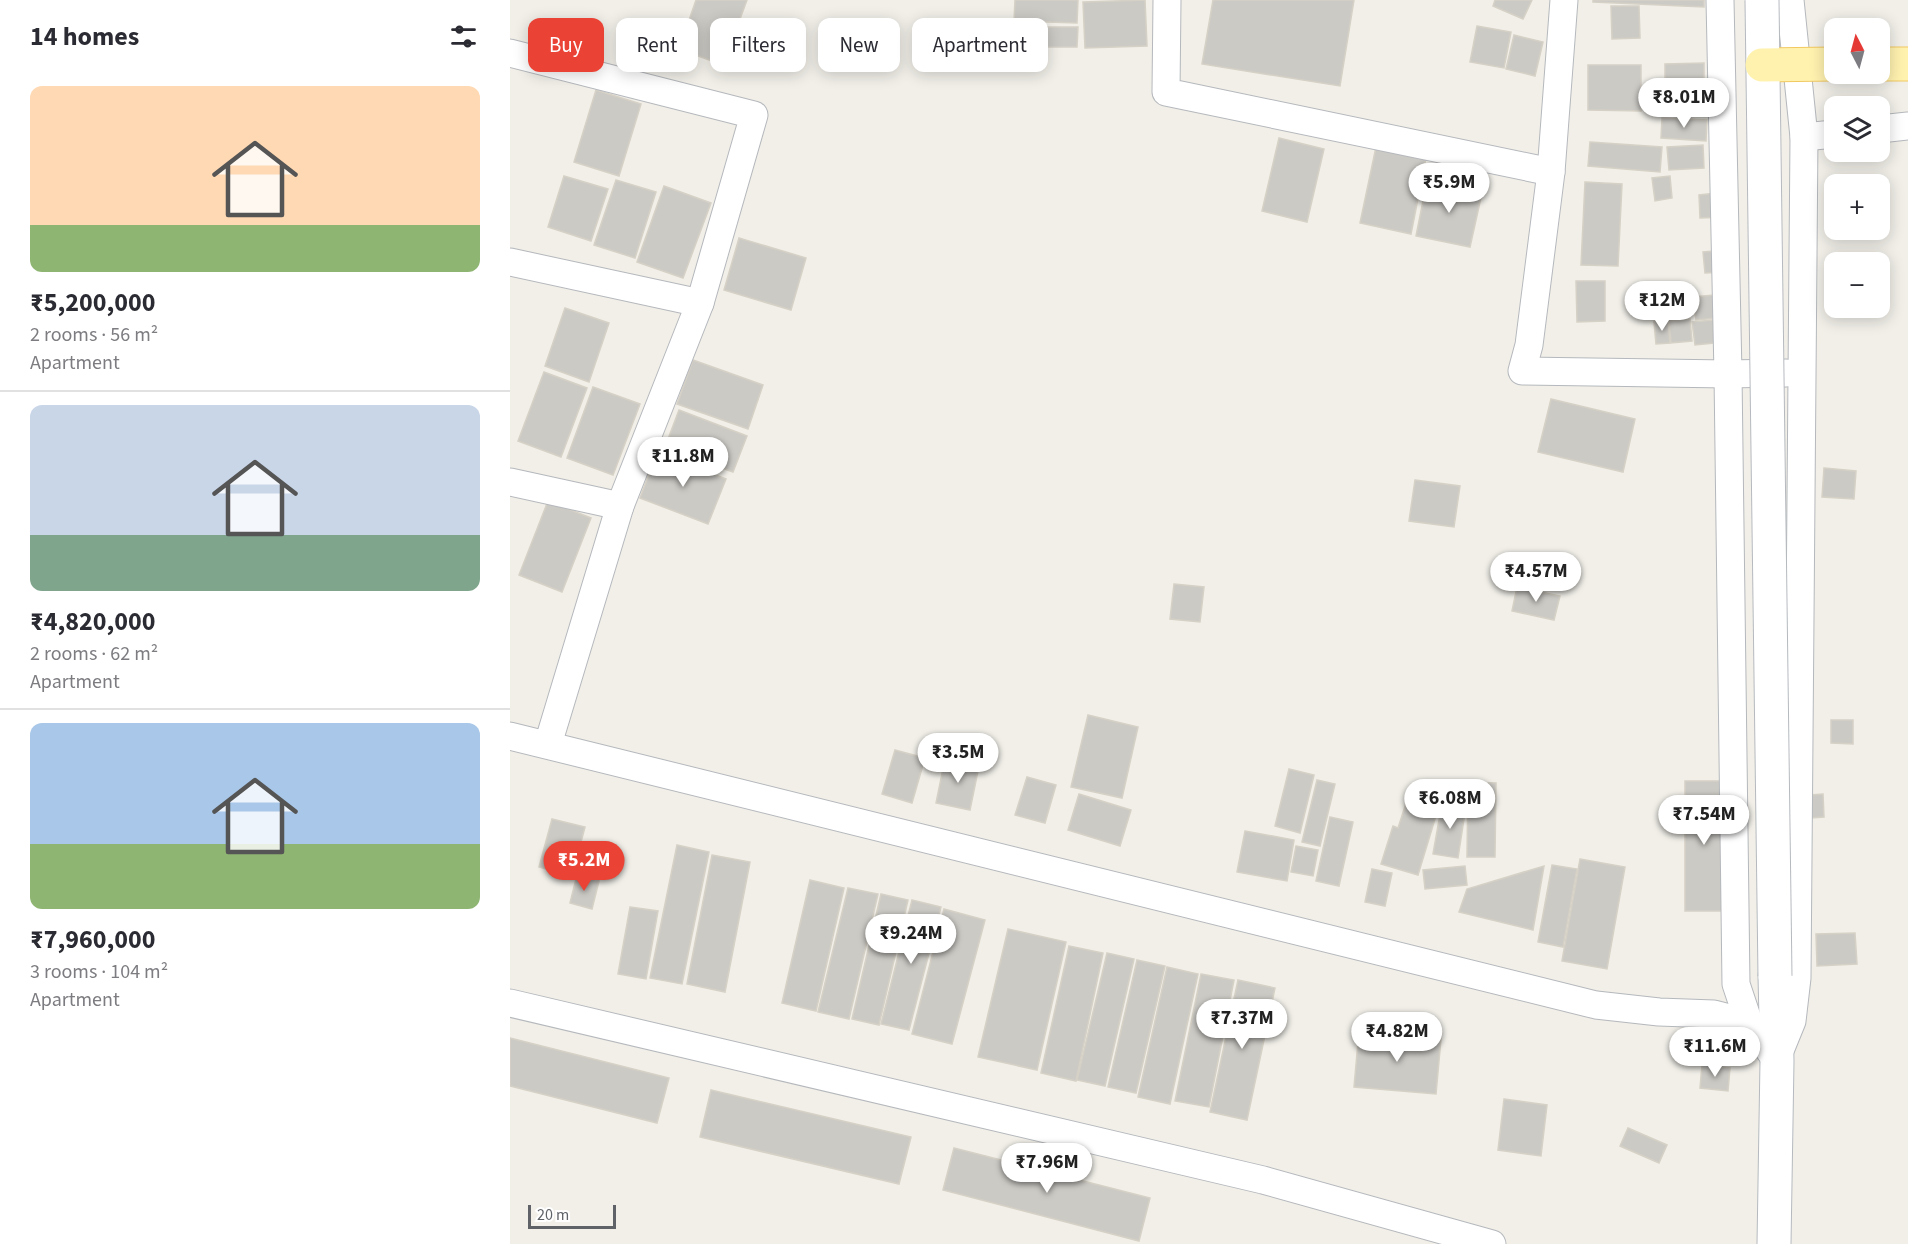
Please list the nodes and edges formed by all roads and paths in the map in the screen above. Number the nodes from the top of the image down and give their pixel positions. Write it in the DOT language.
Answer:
graph roads {
  1 [pos="1167,0"];
  2 [pos="1564,0"];
  3 [pos="1720,0"];
  4 [pos="1762,0"];
  5 [pos="1790,0"];
  6 [pos="510,53"];
  7 [pos="1824,64"];
  8 [pos="1890,64"];
  9 [pos="1908,64"];
  10 [pos="1762,65"];
  11 [pos="1908,126"];
  12 [pos="1890,128"];
  13 [pos="1824,135"];
  14 [pos="1804,137"];
  15 [pos="1551,172"];
  16 [pos="510,262"];
  17 [pos="700,303"];
  18 [pos="1802,373"];
  19 [pos="1728,374"];
  20 [pos="510,482"];
  21 [pos="620,506"];
  22 [pos="510,736"];
  23 [pos="548,744"];
  24 [pos="510,1003"];
  25 [pos="1749,1023"];
  26 [pos="1777,1061"];
  27 [pos="1492,1244"];
  28 [pos="1774,1244"];
  1 -- 15 [label="street"];
  2 -- 15 [label="street"];
  3 -- 19 [label="street"];
  4 -- 10 [label="main road, bridge"];
  5 -- 14 [label="street"];
  6 -- 17 [label="street"];
  7 -- 10 [label="main road, bridge"];
  8 -- 9 [label="main road"];
  10 -- 26 [label="main road, bridge"];
  11 -- 12 [label="street"];
  13 -- 14 [label="street"];
  14 -- 18 [label="street"];
  15 -- 19 [label="street"];
  16 -- 17 [label="street"];
  17 -- 21 [label="street"];
  18 -- 19 [label="street"];
  18 -- 26 [label="street"];
  19 -- 25 [label="street"];
  20 -- 21 [label="street"];
  21 -- 23 [label="street"];
  22 -- 23 [label="street"];
  23 -- 25 [label="street"];
  24 -- 27 [label="street"];
  25 -- 26 [label="street"];
  26 -- 28 [label="main road"];
}
